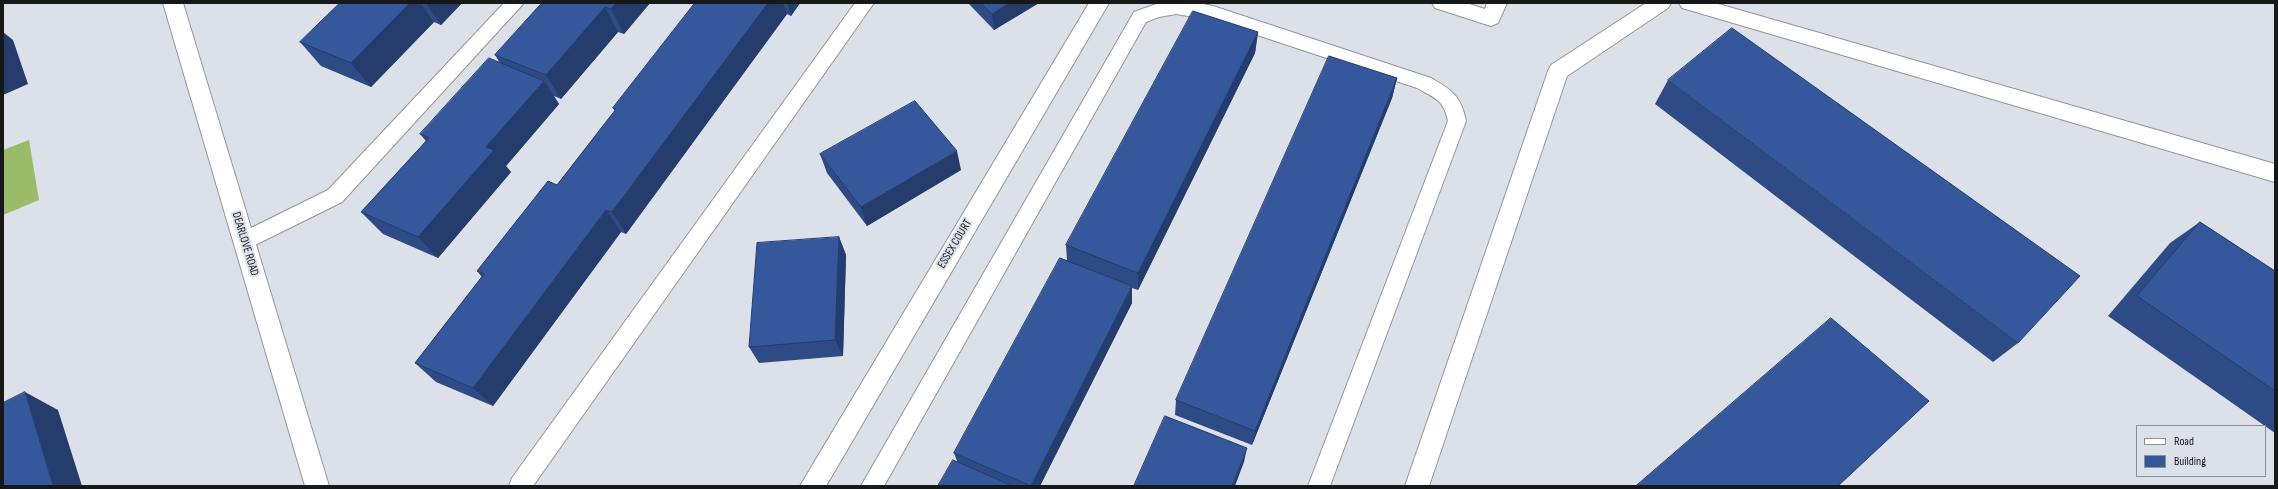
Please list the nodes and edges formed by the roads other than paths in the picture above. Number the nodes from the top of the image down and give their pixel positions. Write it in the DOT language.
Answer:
graph roads {
  1 [pos="173,3"];
  2 [pos="515,3"];
  3 [pos="865,3"];
  4 [pos="1099,3"];
  5 [pos="1442,3"];
  6 [pos="1497,3"];
  7 [pos="1662,3"];
  8 [pos="1689,3"];
  9 [pos="2275,173"];
  10 [pos="244,241"];
  11 [pos="318,486"];
  12 [pos="520,486"];
  13 [pos="812,486"];
  14 [pos="872,486"];
  15 [pos="1319,486"];
  16 [pos="1417,486"];
  1 -- 10 [label="street, DEARLOVE ROAD"];
  2 -- 10 [label="lane"];
  3 -- 12 [label="lane"];
  4 -- 13 [label="street, ESSEX COURT"];
  5 -- 6 [label="street"];
  7 -- 16 [label="street"];
  8 -- 9 [label="street"];
  10 -- 11 [label="street, DEARLOVE ROAD"];
  14 -- 15 [label="lane"];
}
